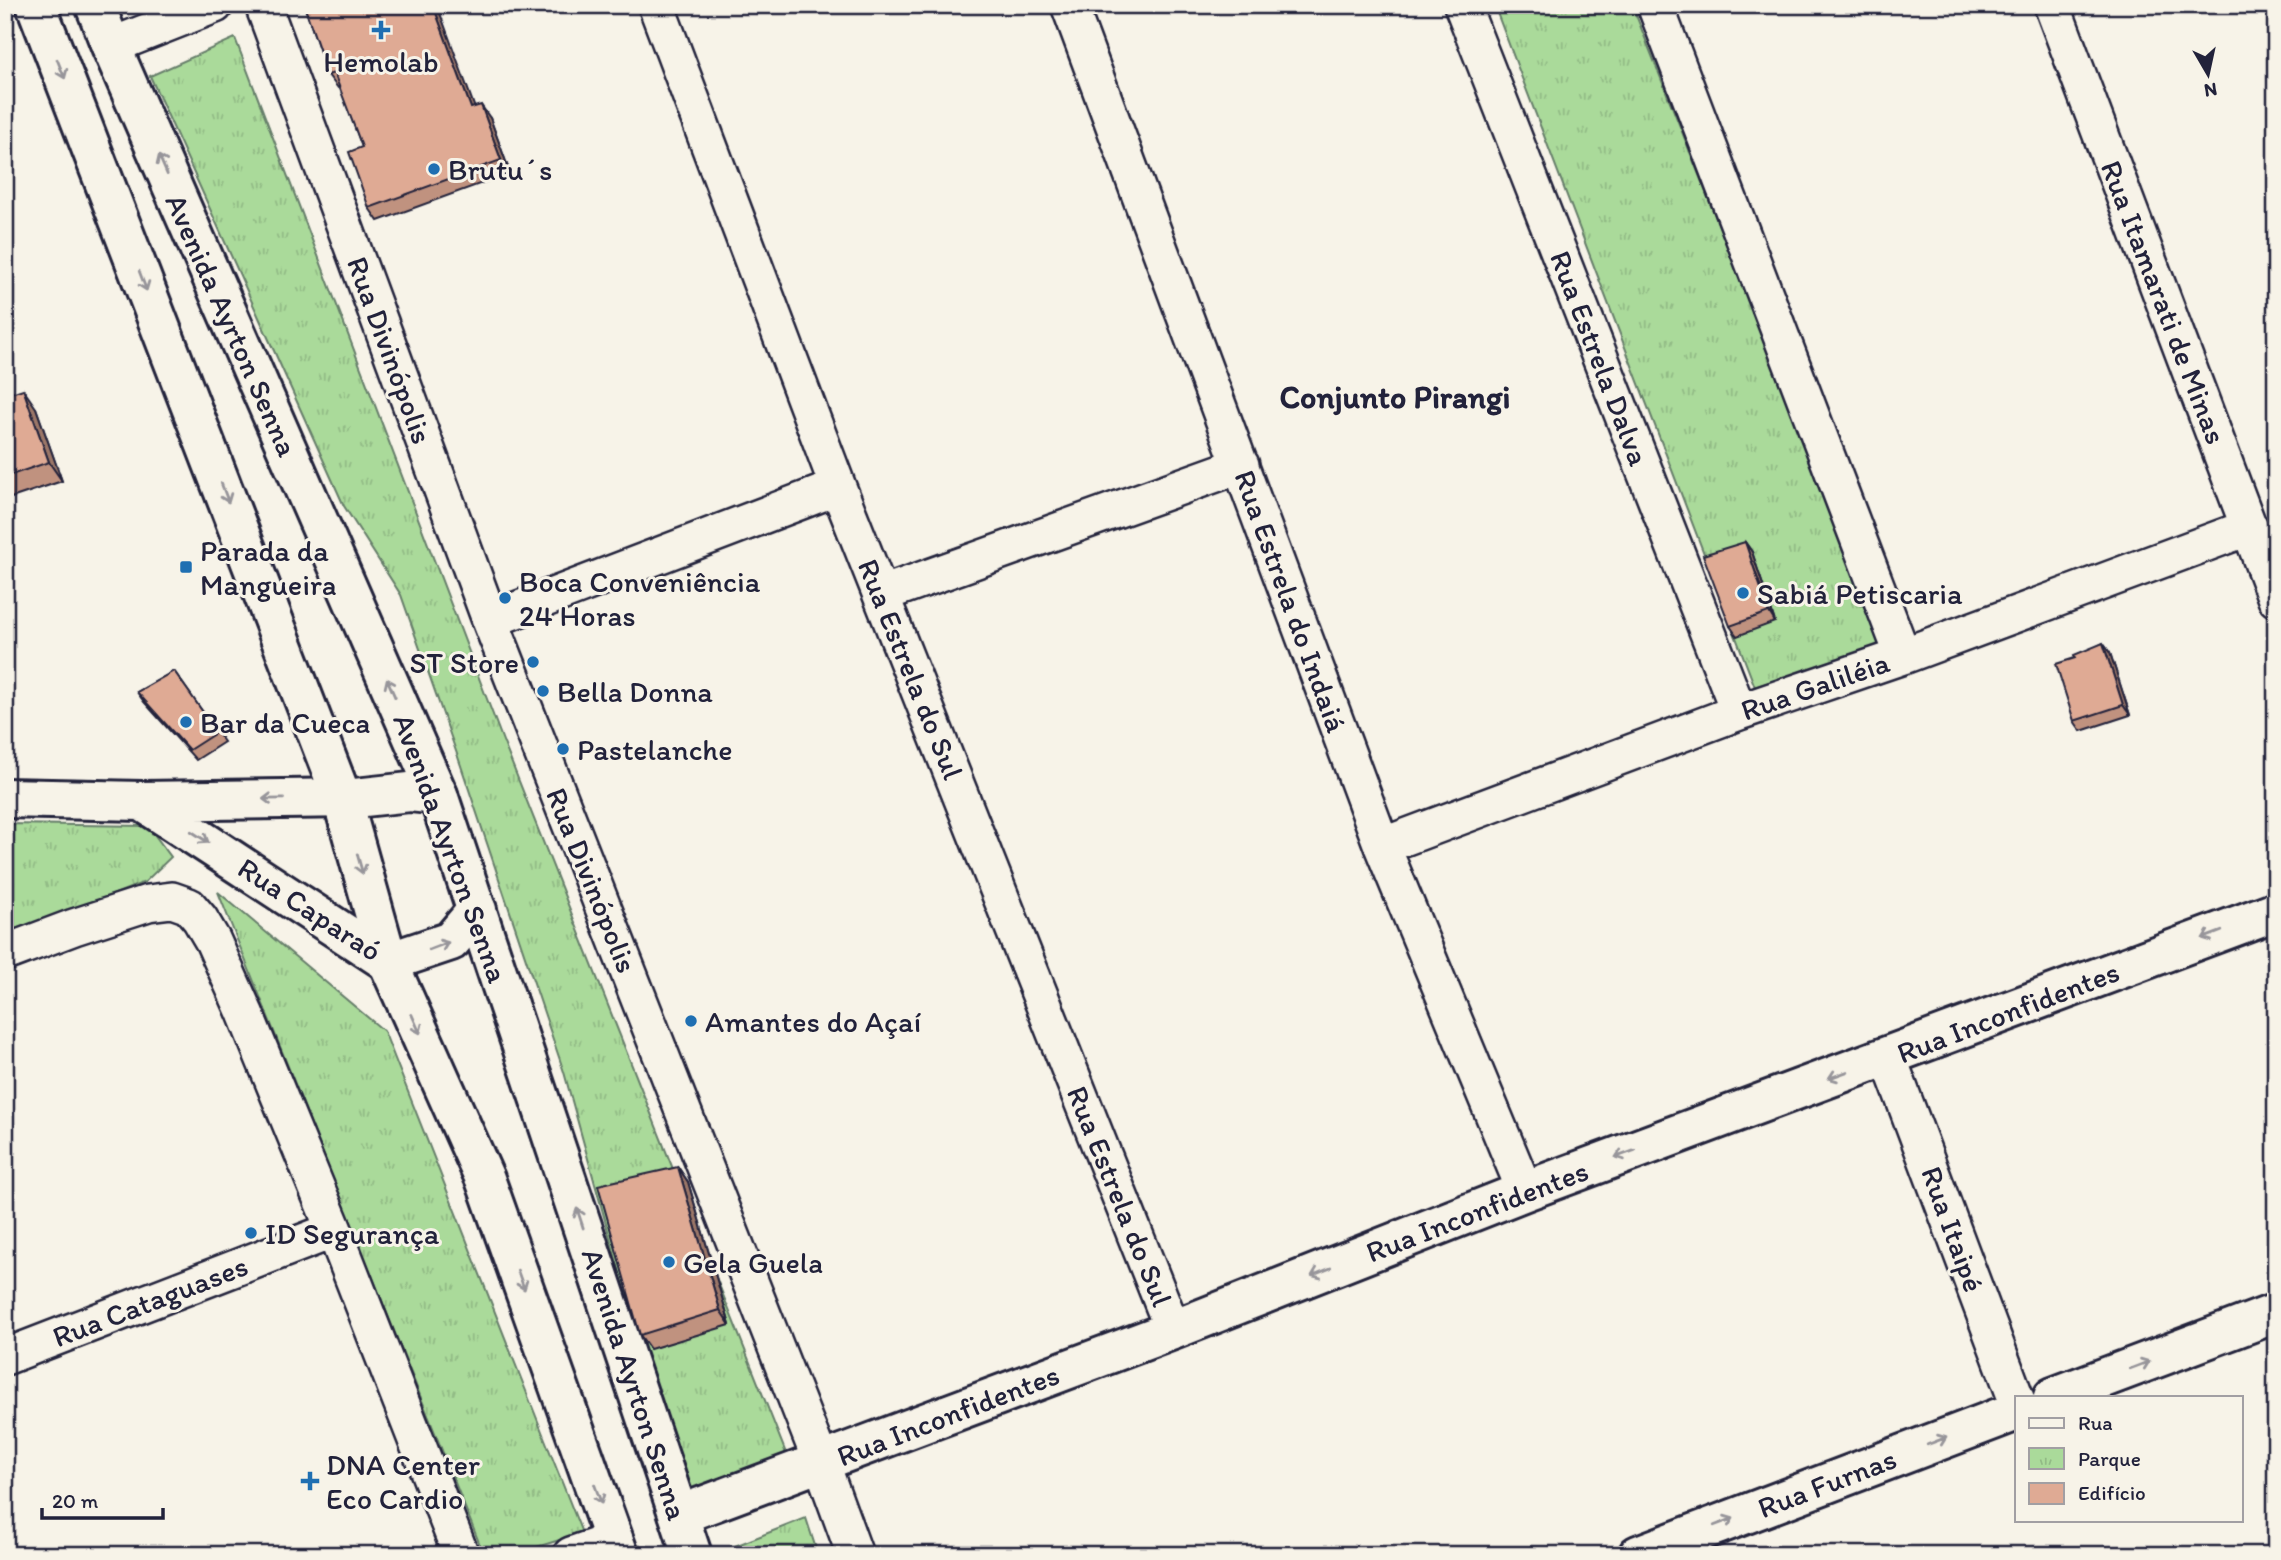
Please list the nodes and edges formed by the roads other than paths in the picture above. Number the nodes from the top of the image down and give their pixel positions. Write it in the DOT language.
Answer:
graph roads {
  1 [pos="36,5"];
  2 [pos="95,5"];
  3 [pos="263,5"];
  4 [pos="656,5"];
  5 [pos="1069,5"];
  6 [pos="1462,5"];
  7 [pos="1655,5"];
  8 [pos="2052,5"];
  9 [pos="210,6"];
  10 [pos="111,46"];
  11 [pos="1241,465"];
  12 [pos="838,487"];
  13 [pos="2250,527"];
  14 [pos="882,594"];
  15 [pos="2276,599"];
  16 [pos="489,620"];
  17 [pos="1903,656"];
  18 [pos="1739,712"];
  19 [pos="438,795"];
  20 [pos="5,798"];
  21 [pos="342,798"];
  22 [pos="142,801"];
  23 [pos="1381,846"];
  24 [pos="477,910"];
  25 [pos="2276,911"];
  26 [pos="5,953"];
  27 [pos="388,962"];
  28 [pos="1888,1056"];
  29 [pos="1525,1191"];
  30 [pos="334,1230"];
  31 [pos="2276,1314"];
  32 [pos="1173,1330"];
  33 [pos="5,1357"];
  34 [pos="2015,1396"];
  35 [pos="2056,1396"];
  36 [pos="2015,1412"];
  37 [pos="821,1462"];
  38 [pos="679,1515"];
  39 [pos="617,1548"];
  40 [pos="461,1555"];
  41 [pos="571,1555"];
  42 [pos="692,1555"];
  43 [pos="855,1555"];
  44 [pos="1638,1555"];
  1 -- 21 [label="main road, Avenida Ayrton Senna, one-way"];
  2 -- 10 [label="main road, Avenida Ayrton Senna"];
  3 -- 16 [label="street, Rua Divinópolis"];
  4 -- 12 [label="street, Rua Estrela do Sul"];
  5 -- 11 [label="street, Rua Estrela do Indaiá"];
  6 -- 18 [label="street, Rua Estrela Dalva"];
  7 -- 17 [label="street"];
  8 -- 13 [label="street, Rua Itamarati de Minas"];
  9 -- 10 [label="street"];
  19 -- 10 [label="main road, Avenida Ayrton Senna, one-way"];
  11 -- 14 [label="street"];
  11 -- 23 [label="street, Rua Estrela do Indaiá"];
  12 -- 14 [label="street, Rua Estrela do Sul"];
  12 -- 16 [label="street"];
  13 -- 15 [label="street, Rua Itamarati de Minas"];
  13 -- 17 [label="street, Rua Galiléia"];
  14 -- 32 [label="street, Rua Estrela do Sul"];
  16 -- 37 [label="street, Rua Divinópolis"];
  17 -- 18 [label="street, Rua Galiléia"];
  18 -- 23 [label="street, Rua Galiléia"];
  19 -- 21 [label="main road"];
  19 -- 24 [label="main road, Avenida Ayrton Senna"];
  20 -- 22 [label="main road"];
  21 -- 22 [label="main road, one-way"];
  21 -- 27 [label="main road, Avenida Ayrton Senna, one-way"];
  22 -- 27 [label="main road, Rua Caparaó, one-way"];
  23 -- 29 [label="street, Rua Estrela do Indaiá"];
  27 -- 24 [label="main road, Rua Caparaó, one-way"];
  38 -- 24 [label="main road, Avenida Ayrton Senna, one-way"];
  25 -- 28 [label="main road, Rua Inconfidentes, one-way"];
  26 -- 30 [label="street"];
  27 -- 39 [label="main road, Avenida Ayrton Senna, one-way"];
  28 -- 29 [label="main road, Rua Inconfidentes, one-way"];
  28 -- 34 [label="street, Rua Itaipé"];
  29 -- 32 [label="main road, Rua Inconfidentes, one-way"];
  30 -- 33 [label="street, Rua Cataguases"];
  30 -- 40 [label="street"];
  35 -- 31 [label="main road, one-way"];
  32 -- 37 [label="main road, Rua Inconfidentes"];
  44 -- 36 [label="main road, Rua Furnas, one-way"];
  37 -- 38 [label="main road, Rua Inconfidentes"];
  37 -- 43 [label="street, Rua Divinópolis"];
  38 -- 42 [label="main road, Avenida Ayrton Senna"];
  39 -- 41 [label="street"];
}
